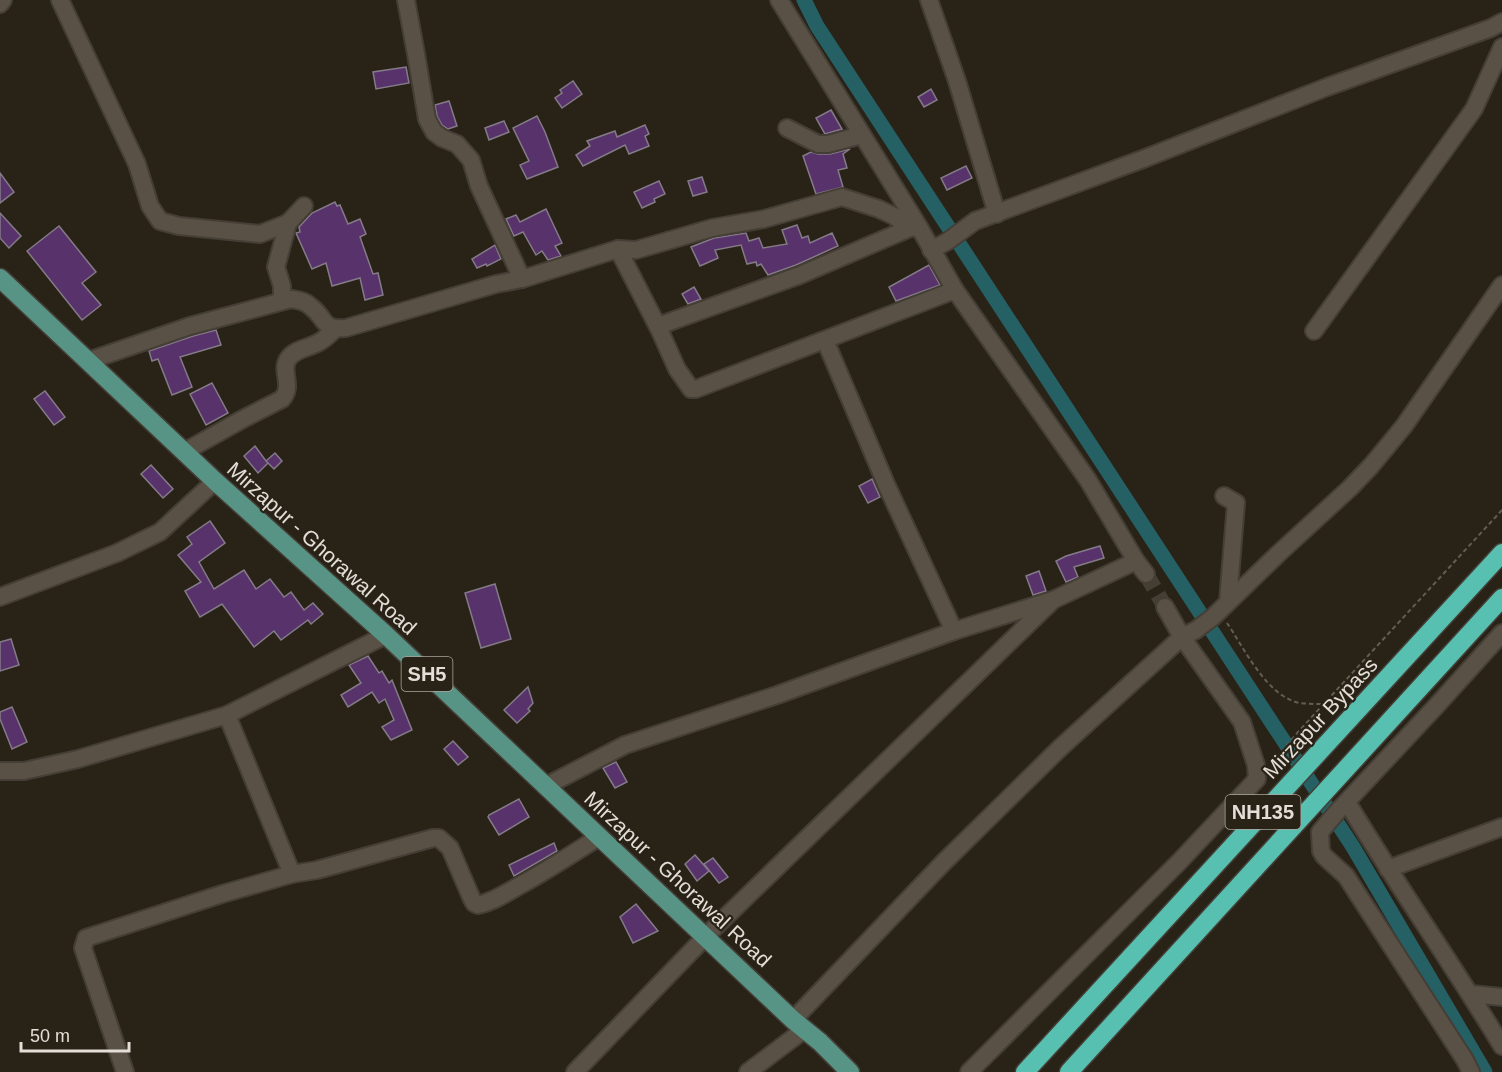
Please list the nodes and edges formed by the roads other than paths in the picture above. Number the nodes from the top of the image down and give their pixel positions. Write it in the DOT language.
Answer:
graph roads {
  1 [pos="60,0"];
  2 [pos="406,0"];
  3 [pos="779,0"];
  4 [pos="929,0"];
  5 [pos="1502,22"];
  6 [pos="1502,47"];
  7 [pos="787,128"];
  8 [pos="862,135"];
  9 [pos="304,206"];
  10 [pos="997,214"];
  11 [pos="288,223"];
  12 [pos="915,228"];
  13 [pos="618,249"];
  14 [pos="931,250"];
  15 [pos="0,278"];
  16 [pos="522,279"];
  17 [pos="1502,285"];
  18 [pos="955,290"];
  19 [pos="282,301"];
  20 [pos="658,326"];
  21 [pos="335,329"];
  22 [pos="1314,331"];
  23 [pos="825,340"];
  24 [pos="88,361"];
  25 [pos="183,452"];
  26 [pos="215,481"];
  27 [pos="1224,496"];
  28 [pos="1502,553"];
  29 [pos="0,597"];
  30 [pos="1502,598"];
  31 [pos="1053,600"];
  32 [pos="1165,607"];
  33 [pos="1220,610"];
  34 [pos="954,631"];
  35 [pos="1502,633"];
  36 [pos="1189,634"];
  37 [pos="386,635"];
  38 [pos="227,715"];
  39 [pos="0,771"];
  40 [pos="546,786"];
  41 [pos="1342,807"];
  42 [pos="1502,827"];
  43 [pos="599,837"];
  44 [pos="1388,869"];
  45 [pos="292,874"];
  46 [pos="706,936"];
  47 [pos="1471,994"];
  48 [pos="1502,997"];
  49 [pos="799,1024"];
  50 [pos="1502,1046"];
  51 [pos="125,1072"];
  52 [pos="575,1072"];
  53 [pos="748,1072"];
  54 [pos="850,1072"];
  55 [pos="969,1072"];
  56 [pos="1025,1072"];
  57 [pos="1069,1072"];
  58 [pos="1471,1072"];
  1 -- 11 [label="street"];
  2 -- 16 [label="street"];
  3 -- 8 [label="street"];
  4 -- 10 [label="street"];
  5 -- 10 [label="street"];
  6 -- 22 [label="street"];
  7 -- 8 [label="street"];
  8 -- 12 [label="street"];
  9 -- 11 [label="street"];
  10 -- 14 [label="street"];
  11 -- 19 [label="street"];
  12 -- 13 [label="street"];
  12 -- 14 [label="street"];
  12 -- 20 [label="street"];
  13 -- 16 [label="street"];
  13 -- 20 [label="street"];
  14 -- 18 [label="street"];
  15 -- 24 [label="main road, Mirzapur - Ghorawal Road / SH5"];
  16 -- 21 [label="street"];
  17 -- 33 [label="street"];
  18 -- 23 [label="street"];
  18 -- 31 [label="street"];
  19 -- 21 [label="street"];
  19 -- 24 [label="street"];
  20 -- 23 [label="street"];
  21 -- 25 [label="street"];
  23 -- 34 [label="street"];
  24 -- 25 [label="main road, Mirzapur - Ghorawal Road / SH5"];
  25 -- 26 [label="main road, Mirzapur - Ghorawal Road / SH5"];
  26 -- 29 [label="street"];
  26 -- 37 [label="main road, Mirzapur - Ghorawal Road / SH5"];
  27 -- 33 [label="street"];
  28 -- 56 [label="highway, Mirzapur Bypass / NH135"];
  30 -- 57 [label="highway, NH135"];
  31 -- 34 [label="street"];
  31 -- 46 [label="street"];
  32 -- 36 [label="street"];
  33 -- 36 [label="street"];
  34 -- 40 [label="street"];
  35 -- 41 [label="street"];
  36 -- 49 [label="street"];
  36 -- 55 [label="street"];
  37 -- 38 [label="street"];
  37 -- 40 [label="main road, Mirzapur - Ghorawal Road / SH5"];
  38 -- 39 [label="street"];
  38 -- 45 [label="street"];
  40 -- 43 [label="main road, Mirzapur - Ghorawal Road / SH5"];
  41 -- 44 [label="street"];
  41 -- 58 [label="street"];
  42 -- 44 [label="street"];
  43 -- 45 [label="street"];
  43 -- 46 [label="main road, Mirzapur - Ghorawal Road / SH5"];
  44 -- 47 [label="street"];
  45 -- 51 [label="street"];
  46 -- 49 [label="main road, Mirzapur - Ghorawal Road / SH5"];
  46 -- 52 [label="street"];
  47 -- 48 [label="street"];
  47 -- 50 [label="street"];
  49 -- 53 [label="street"];
  49 -- 54 [label="main road, Mirzapur - Ghorawal Road / SH5"];
}
